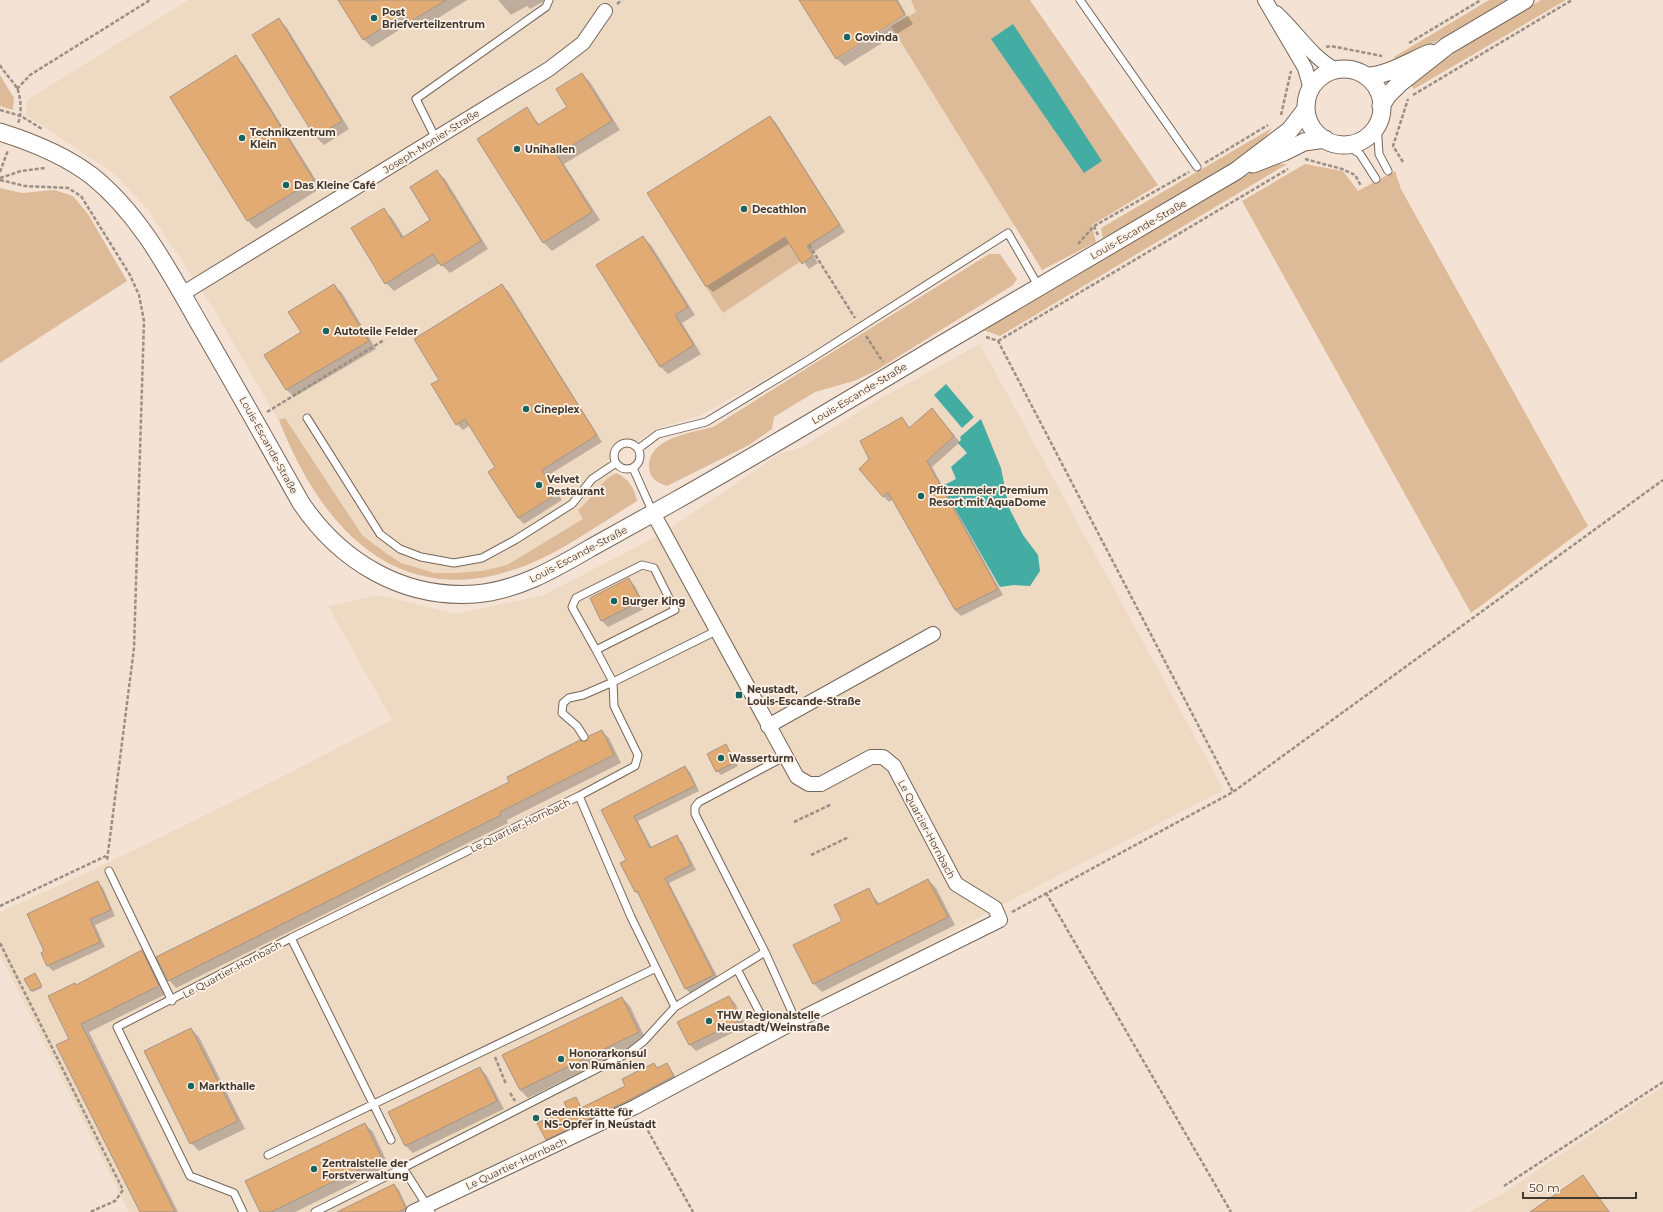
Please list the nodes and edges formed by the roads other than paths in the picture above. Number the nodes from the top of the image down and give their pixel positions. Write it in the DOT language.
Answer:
graph roads {
  1 [pos="550,0"];
  2 [pos="1080,0"];
  3 [pos="1525,0"];
  4 [pos="1269,5"];
  5 [pos="605,11"];
  6 [pos="1447,46"];
  7 [pos="1336,70"];
  8 [pos="1366,76"];
  9 [pos="1311,88"];
  10 [pos="1381,106"];
  11 [pos="1306,109"];
  12 [pos="1377,124"];
  13 [pos="7,134"];
  14 [pos="436,138"];
  15 [pos="1325,139"];
  16 [pos="1345,144"];
  17 [pos="1197,167"];
  18 [pos="1236,171"];
  19 [pos="1388,171"];
  20 [pos="1376,179"];
  21 [pos="1039,287"];
  22 [pos="182,294"];
  23 [pos="307,418"];
  24 [pos="638,448"];
  25 [pos="616,463"];
  26 [pos="633,468"];
  27 [pos="653,513"];
  28 [pos="718,630"];
  29 [pos="933,634"];
  30 [pos="596,650"];
  31 [pos="612,682"];
  32 [pos="768,726"];
  33 [pos="584,737"];
  34 [pos="784,756"];
  35 [pos="579,796"];
  36 [pos="109,871"];
  37 [pos="291,938"];
  38 [pos="765,952"];
  39 [pos="656,968"];
  40 [pos="737,969"];
  41 [pos="172,1000"];
  42 [pos="675,1007"];
  43 [pos="762,1017"];
  44 [pos="796,1021"];
  45 [pos="373,1105"];
  46 [pos="392,1140"];
  47 [pos="268,1155"];
  48 [pos="403,1168"];
  49 [pos="429,1208"];
  50 [pos="243,1212"];
  51 [pos="315,1212"];
  52 [pos="413,1212"];
  1 -- 14 [label="lane"];
  2 -- 17 [label="lane"];
  3 -- 6 [label="street"];
  4 -- 7 [label="street"];
  4 -- 9 [label="street"];
  5 -- 14 [label="street, Joseph-Monier-Straße"];
  6 -- 8 [label="street"];
  6 -- 10 [label="street"];
  7 -- 8 [label="street"];
  7 -- 9 [label="street"];
  8 -- 10 [label="street"];
  9 -- 11 [label="street"];
  10 -- 12 [label="street"];
  11 -- 15 [label="street"];
  11 -- 18 [label="street, Louis-Escande-Straße"];
  12 -- 16 [label="street"];
  12 -- 19 [label="lane"];
  13 -- 22 [label="street, Louis-Escande-Straße"];
  14 -- 22 [label="street, Joseph-Monier-Straße"];
  15 -- 16 [label="street"];
  15 -- 18 [label="street, Louis-Escande-Straße"];
  16 -- 20 [label="lane"];
  18 -- 21 [label="street, Louis-Escande-Straße"];
  21 -- 24 [label="lane"];
  21 -- 27 [label="street, Louis-Escande-Straße"];
  22 -- 27 [label="street, Louis-Escande-Straße"];
  23 -- 25 [label="lane"];
  24 -- 25 [label="lane"];
  24 -- 26 [label="lane"];
  25 -- 26 [label="lane"];
  26 -- 27 [label="lane"];
  27 -- 28 [label="street, Le Quartier-Hornbach"];
  28 -- 31 [label="lane"];
  28 -- 32 [label="street, Le Quartier-Hornbach"];
  29 -- 32 [label="street"];
  30 -- 30 [label="lane"];
  30 -- 31 [label="lane"];
  31 -- 33 [label="lane"];
  31 -- 35 [label="lane"];
  32 -- 34 [label="street, Le Quartier-Hornbach"];
  34 -- 38 [label="lane"];
  34 -- 44 [label="street, Le Quartier-Hornbach"];
  35 -- 37 [label="lane, Le Quartier-Hornbach"];
  35 -- 39 [label="lane, Le Quartier-Hornbach"];
  36 -- 41 [label="lane"];
  37 -- 41 [label="lane, Le Quartier-Hornbach"];
  37 -- 45 [label="lane, Le Quartier-Hornbach"];
  38 -- 40 [label="lane"];
  38 -- 44 [label="lane"];
  39 -- 42 [label="lane, Le Quartier-Hornbach"];
  39 -- 45 [label="lane"];
  40 -- 42 [label="lane"];
  40 -- 43 [label="lane"];
  41 -- 50 [label="lane, Le Quartier-Hornbach"];
  42 -- 48 [label="lane"];
  44 -- 49 [label="street, Le Quartier-Hornbach"];
  45 -- 46 [label="lane, Le Quartier-Hornbach"];
  45 -- 47 [label="lane"];
  48 -- 49 [label="lane"];
  48 -- 51 [label="lane"];
  49 -- 52 [label="street, Le Quartier-Hornbach"];
}
